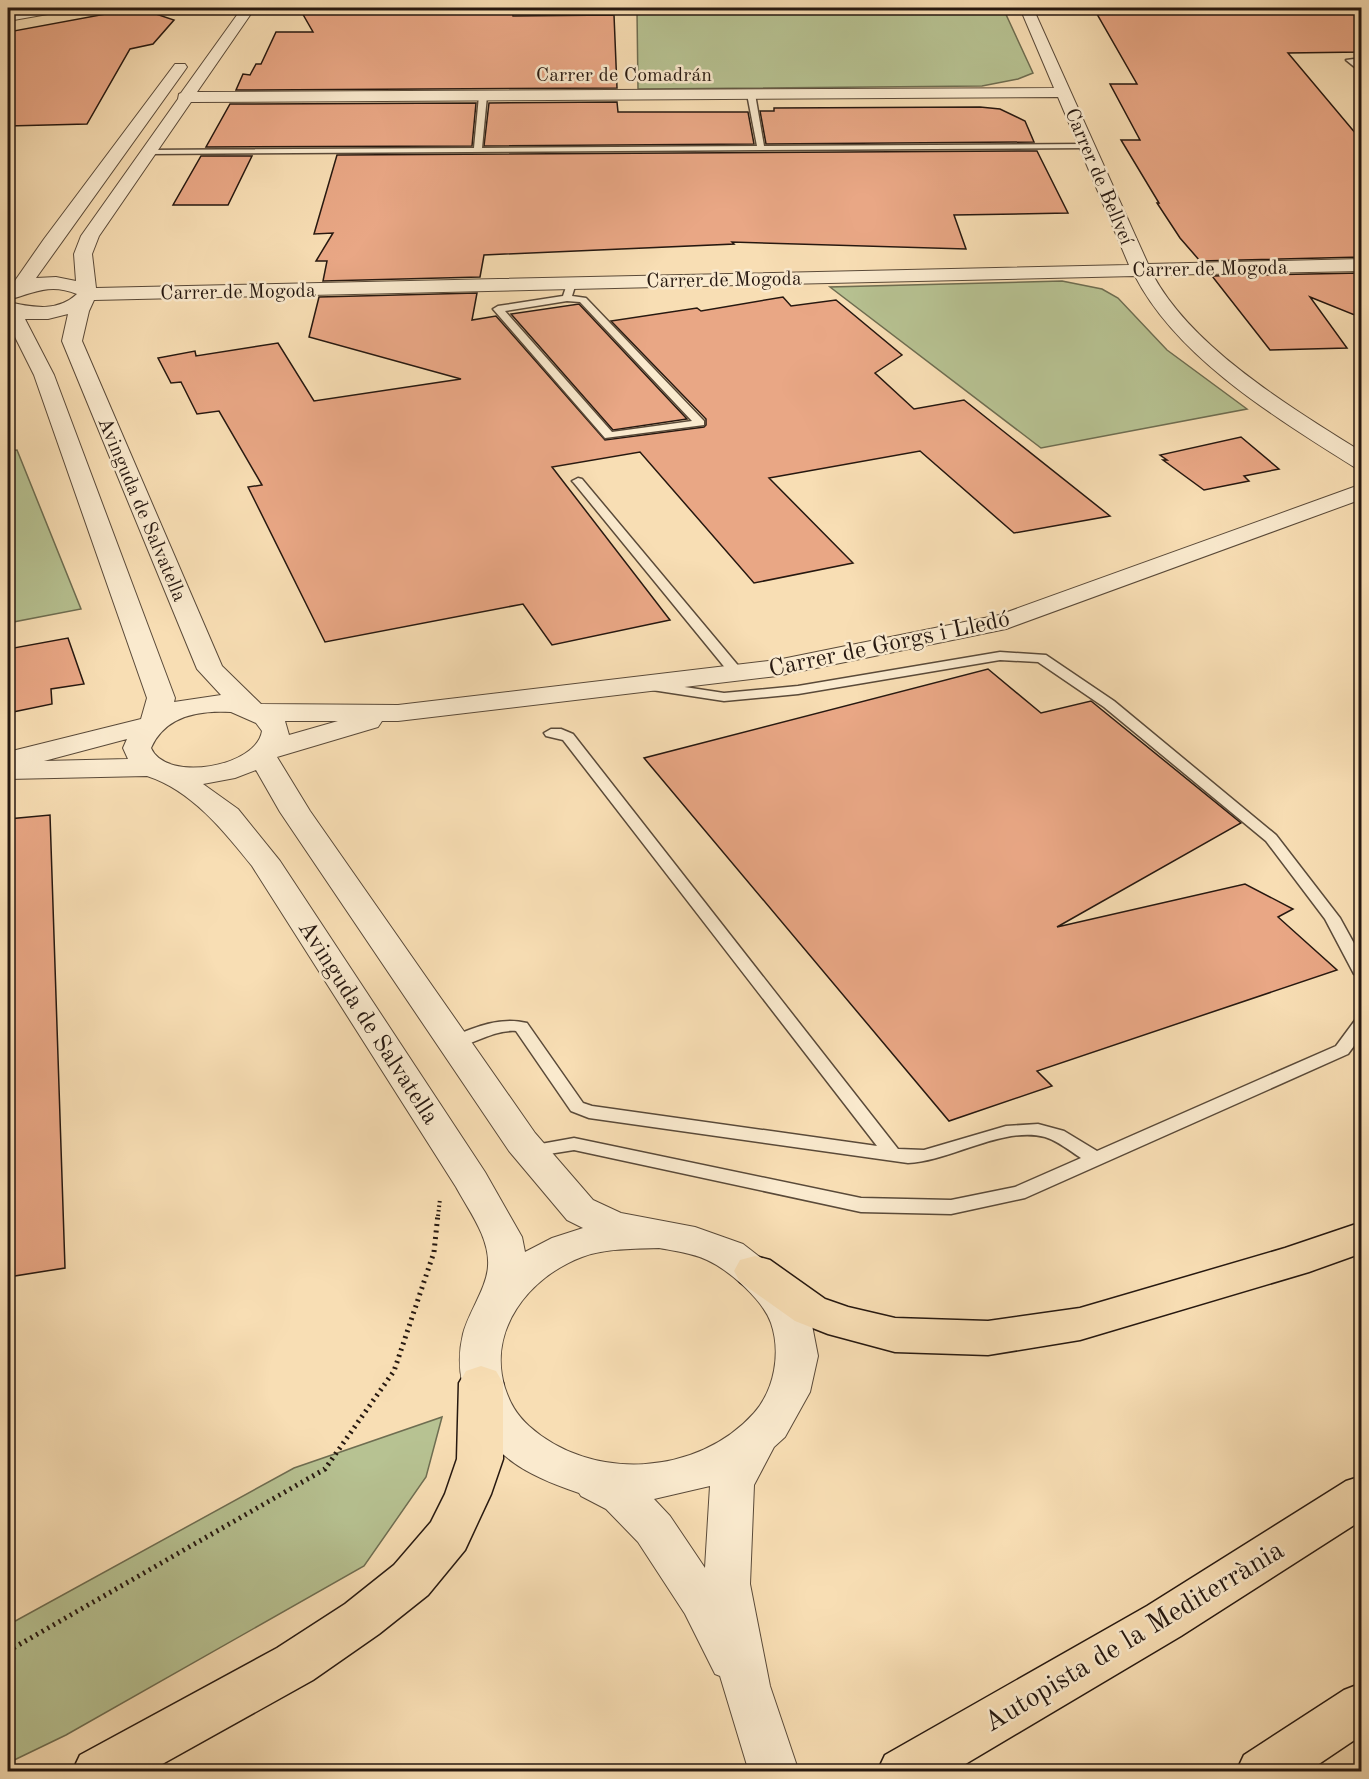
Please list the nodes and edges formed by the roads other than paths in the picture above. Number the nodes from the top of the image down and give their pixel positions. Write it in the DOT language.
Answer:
graph roads {
  1 [pos="59,8"];
  2 [pos="248,8"];
  3 [pos="1028,8"];
  4 [pos="8,16"];
  5 [pos="191,53"];
  6 [pos="1362,60"];
  7 [pos="1362,71"];
  8 [pos="1064,92"];
  9 [pos="751,94"];
  10 [pos="483,96"];
  11 [pos="184,97"];
  12 [pos="1087,146"];
  13 [pos="761,148"];
  14 [pos="478,150"];
  15 [pos="147,152"];
  16 [pos="1362,264"];
  17 [pos="1141,270"];
  18 [pos="569,290"];
  19 [pos="86,294"];
  20 [pos="11,300"];
  21 [pos="1300,423"];
  22 [pos="1362,440"];
  23 [pos="1362,462"];
  24 [pos="578,481"];
  25 [pos="1362,492"];
  26 [pos="736,672"];
  27 [pos="640,684"];
  28 [pos="254,709"];
  29 [pos="398,713"];
  30 [pos="152,722"];
  31 [pos="551,733"];
  32 [pos="265,752"];
  33 [pos="8,761"];
  34 [pos="8,770"];
  35 [pos="163,771"];
  36 [pos="1362,974"];
  37 [pos="1362,1023"];
  38 [pos="453,1043"];
  39 [pos="530,1151"];
  40 [pos="892,1154"];
  41 [pos="1096,1159"];
  42 [pos="659,1234"];
  43 [pos="1362,1237"];
  44 [pos="755,1271"];
  45 [pos="496,1302"];
  46 [pos="481,1383"];
  47 [pos="756,1441"];
  48 [pos="584,1477"];
  49 [pos="1362,1495"];
  50 [pos="714,1592"];
  51 [pos="1362,1706"];
  52 [pos="98,1772"];
  53 [pos="774,1772"];
  54 [pos="903,1772"];
  55 [pos="1262,1772"];
  1 -- 4 [label="street"];
  2 -- 11 [label="street, Avinguda de Salvatella"];
  3 -- 8 [label="street, Carrer de Bellveí"];
  5 -- 20 [label="street"];
  6 -- 7 [label="lane"];
  8 -- 9 [label="street, Carrer de Comadrán"];
  8 -- 12 [label="street, Carrer de Bellveí"];
  9 -- 10 [label="street, Carrer de Comadrán"];
  9 -- 13 [label="lane"];
  10 -- 11 [label="street, Carrer de Comadrán"];
  10 -- 14 [label="lane"];
  11 -- 15 [label="street, Avinguda de Salvatella"];
  12 -- 13 [label="lane"];
  12 -- 17 [label="street, Carrer de Bellveí"];
  13 -- 14 [label="lane"];
  14 -- 15 [label="lane"];
  15 -- 19 [label="street, Avinguda de Salvatella"];
  16 -- 17 [label="street, Carrer de Mogoda"];
  17 -- 18 [label="street, Carrer de Mogoda"];
  17 -- 21 [label="street, Carrer de Bellveí"];
  18 -- 18 [label="lane"];
  18 -- 19 [label="street, Carrer de Mogoda"];
  19 -- 20 [label="street"];
  19 -- 20 [label="street"];
  19 -- 28 [label="street, Avinguda de Salvatella"];
  20 -- 30 [label="street, Avinguda de Salvatella"];
  21 -- 22 [label="street"];
  21 -- 23 [label="street, Carrer de Bellveí"];
  24 -- 26 [label="lane"];
  25 -- 26 [label="street, Carrer de Gorgs i Lledó"];
  26 -- 27 [label="street, Carrer de Gorgs i Lledó"];
  27 -- 29 [label="street, Carrer de Gorgs i Lledó"];
  27 -- 36 [label="lane"];
  28 -- 29 [label="street, Carrer de Gorgs i Lledó"];
  28 -- 30 [label="street, Carrer de Gorgs i Lledó"];
  28 -- 32 [label="street, Avinguda de Salvatella"];
  29 -- 32 [label="street, Carrer de Gorgs i Lledó"];
  30 -- 33 [label="street"];
  30 -- 35 [label="street, Avinguda de Salvatella"];
  31 -- 40 [label="lane"];
  32 -- 35 [label="street, Carrer de Gorgs i Lledó"];
  32 -- 38 [label="street"];
  34 -- 35 [label="street"];
  35 -- 45 [label="street, Avinguda de Salvatella"];
  37 -- 41 [label="lane"];
  38 -- 39 [label="street"];
  38 -- 40 [label="lane"];
  39 -- 41 [label="lane"];
  39 -- 42 [label="street"];
  40 -- 41 [label="lane"];
  42 -- 44 [label="street"];
  42 -- 45 [label="street"];
  43 -- 44 [label="highway"];
  44 -- 47 [label="street"];
  45 -- 46 [label="street, Avinguda de Salvatella"];
  46 -- 48 [label="street"];
  46 -- 52 [label="highway"];
  47 -- 48 [label="street"];
  47 -- 50 [label="street"];
  48 -- 50 [label="street"];
  49 -- 54 [label="highway, Autopista de la Mediterrània"];
  50 -- 53 [label="street"];
  51 -- 55 [label="highway"];
}
